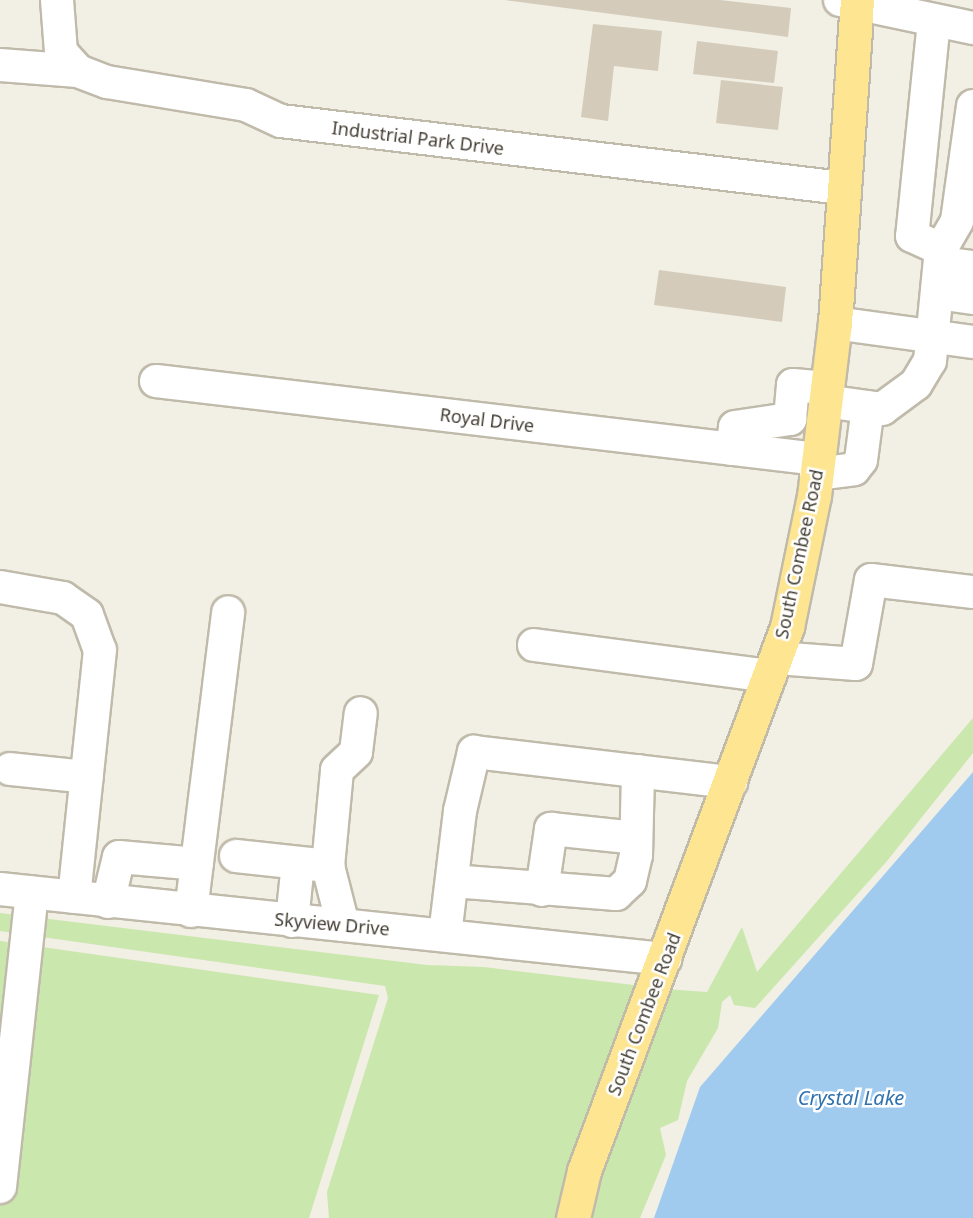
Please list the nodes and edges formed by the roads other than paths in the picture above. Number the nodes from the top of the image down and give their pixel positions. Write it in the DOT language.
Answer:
graph roads {
  1 [pos="57,0"];
  2 [pos="851,2"];
  3 [pos="916,12"];
  4 [pos="973,28"];
  5 [pos="0,65"];
  6 [pos="78,71"];
  7 [pos="973,106"];
  8 [pos="842,188"];
  9 [pos="973,267"];
  10 [pos="939,268"];
  11 [pos="973,298"];
  12 [pos="835,323"];
  13 [pos="933,337"];
  14 [pos="973,342"];
  15 [pos="156,381"];
  16 [pos="826,394"];
  17 [pos="868,407"];
  18 [pos="732,449"];
  19 [pos="817,467"];
  20 [pos="0,587"];
  21 [pos="973,592"];
  22 [pos="228,612"];
  23 [pos="534,645"];
  24 [pos="773,667"];
  25 [pos="361,713"];
  26 [pos="10,769"];
  27 [pos="639,771"];
  28 [pos="87,777"];
  29 [pos="731,782"];
  30 [pos="636,838"];
  31 [pos="236,856"];
  32 [pos="298,862"];
  33 [pos="198,864"];
  34 [pos="328,866"];
  35 [pos="452,881"];
  36 [pos="0,889"];
  37 [pos="542,890"];
  38 [pos="32,892"];
  39 [pos="74,897"];
  40 [pos="108,902"];
  41 [pos="191,911"];
  42 [pos="292,921"];
  43 [pos="343,925"];
  44 [pos="445,935"];
  45 [pos="664,960"];
  46 [pos="11,983"];
  47 [pos="0,1187"];
  48 [pos="573,1218"];
  1 -- 6 [label="street"];
  2 -- 3 [label="street"];
  2 -- 8 [label="main road, South Combee Road"];
  3 -- 4 [label="street"];
  3 -- 10 [label="street"];
  5 -- 6 [label="street, Industrial Park Drive"];
  6 -- 8 [label="street, Industrial Park Drive"];
  7 -- 10 [label="street"];
  8 -- 12 [label="main road, South Combee Road"];
  9 -- 10 [label="street"];
  10 -- 11 [label="street"];
  10 -- 13 [label="street"];
  12 -- 13 [label="street"];
  12 -- 16 [label="main road, South Combee Road"];
  13 -- 14 [label="street"];
  13 -- 17 [label="street"];
  15 -- 18 [label="street, Royal Drive"];
  16 -- 17 [label="street"];
  16 -- 18 [label="street"];
  16 -- 19 [label="main road, South Combee Road"];
  17 -- 19 [label="street, Royal Drive"];
  18 -- 19 [label="street, Royal Drive"];
  19 -- 24 [label="main road, South Combee Road"];
  20 -- 28 [label="street"];
  21 -- 24 [label="street"];
  22 -- 33 [label="street"];
  23 -- 24 [label="street"];
  24 -- 29 [label="main road, South Combee Road"];
  25 -- 34 [label="street"];
  26 -- 28 [label="street"];
  27 -- 29 [label="street"];
  27 -- 30 [label="street"];
  27 -- 35 [label="street"];
  28 -- 39 [label="street"];
  29 -- 45 [label="main road, South Combee Road"];
  30 -- 37 [label="street"];
  30 -- 37 [label="street"];
  31 -- 32 [label="street"];
  32 -- 34 [label="street"];
  32 -- 42 [label="street"];
  33 -- 40 [label="street"];
  33 -- 41 [label="street"];
  34 -- 43 [label="street"];
  35 -- 37 [label="street"];
  35 -- 44 [label="street"];
  36 -- 38 [label="street, Skyview Drive"];
  38 -- 39 [label="street, Skyview Drive"];
  38 -- 46 [label="street"];
  39 -- 40 [label="street, Skyview Drive"];
  40 -- 41 [label="street, Skyview Drive"];
  41 -- 42 [label="street, Skyview Drive"];
  42 -- 43 [label="street, Skyview Drive"];
  43 -- 44 [label="street, Skyview Drive"];
  44 -- 45 [label="street, Skyview Drive"];
  45 -- 48 [label="main road, South Combee Road"];
  46 -- 47 [label="street"];
}
